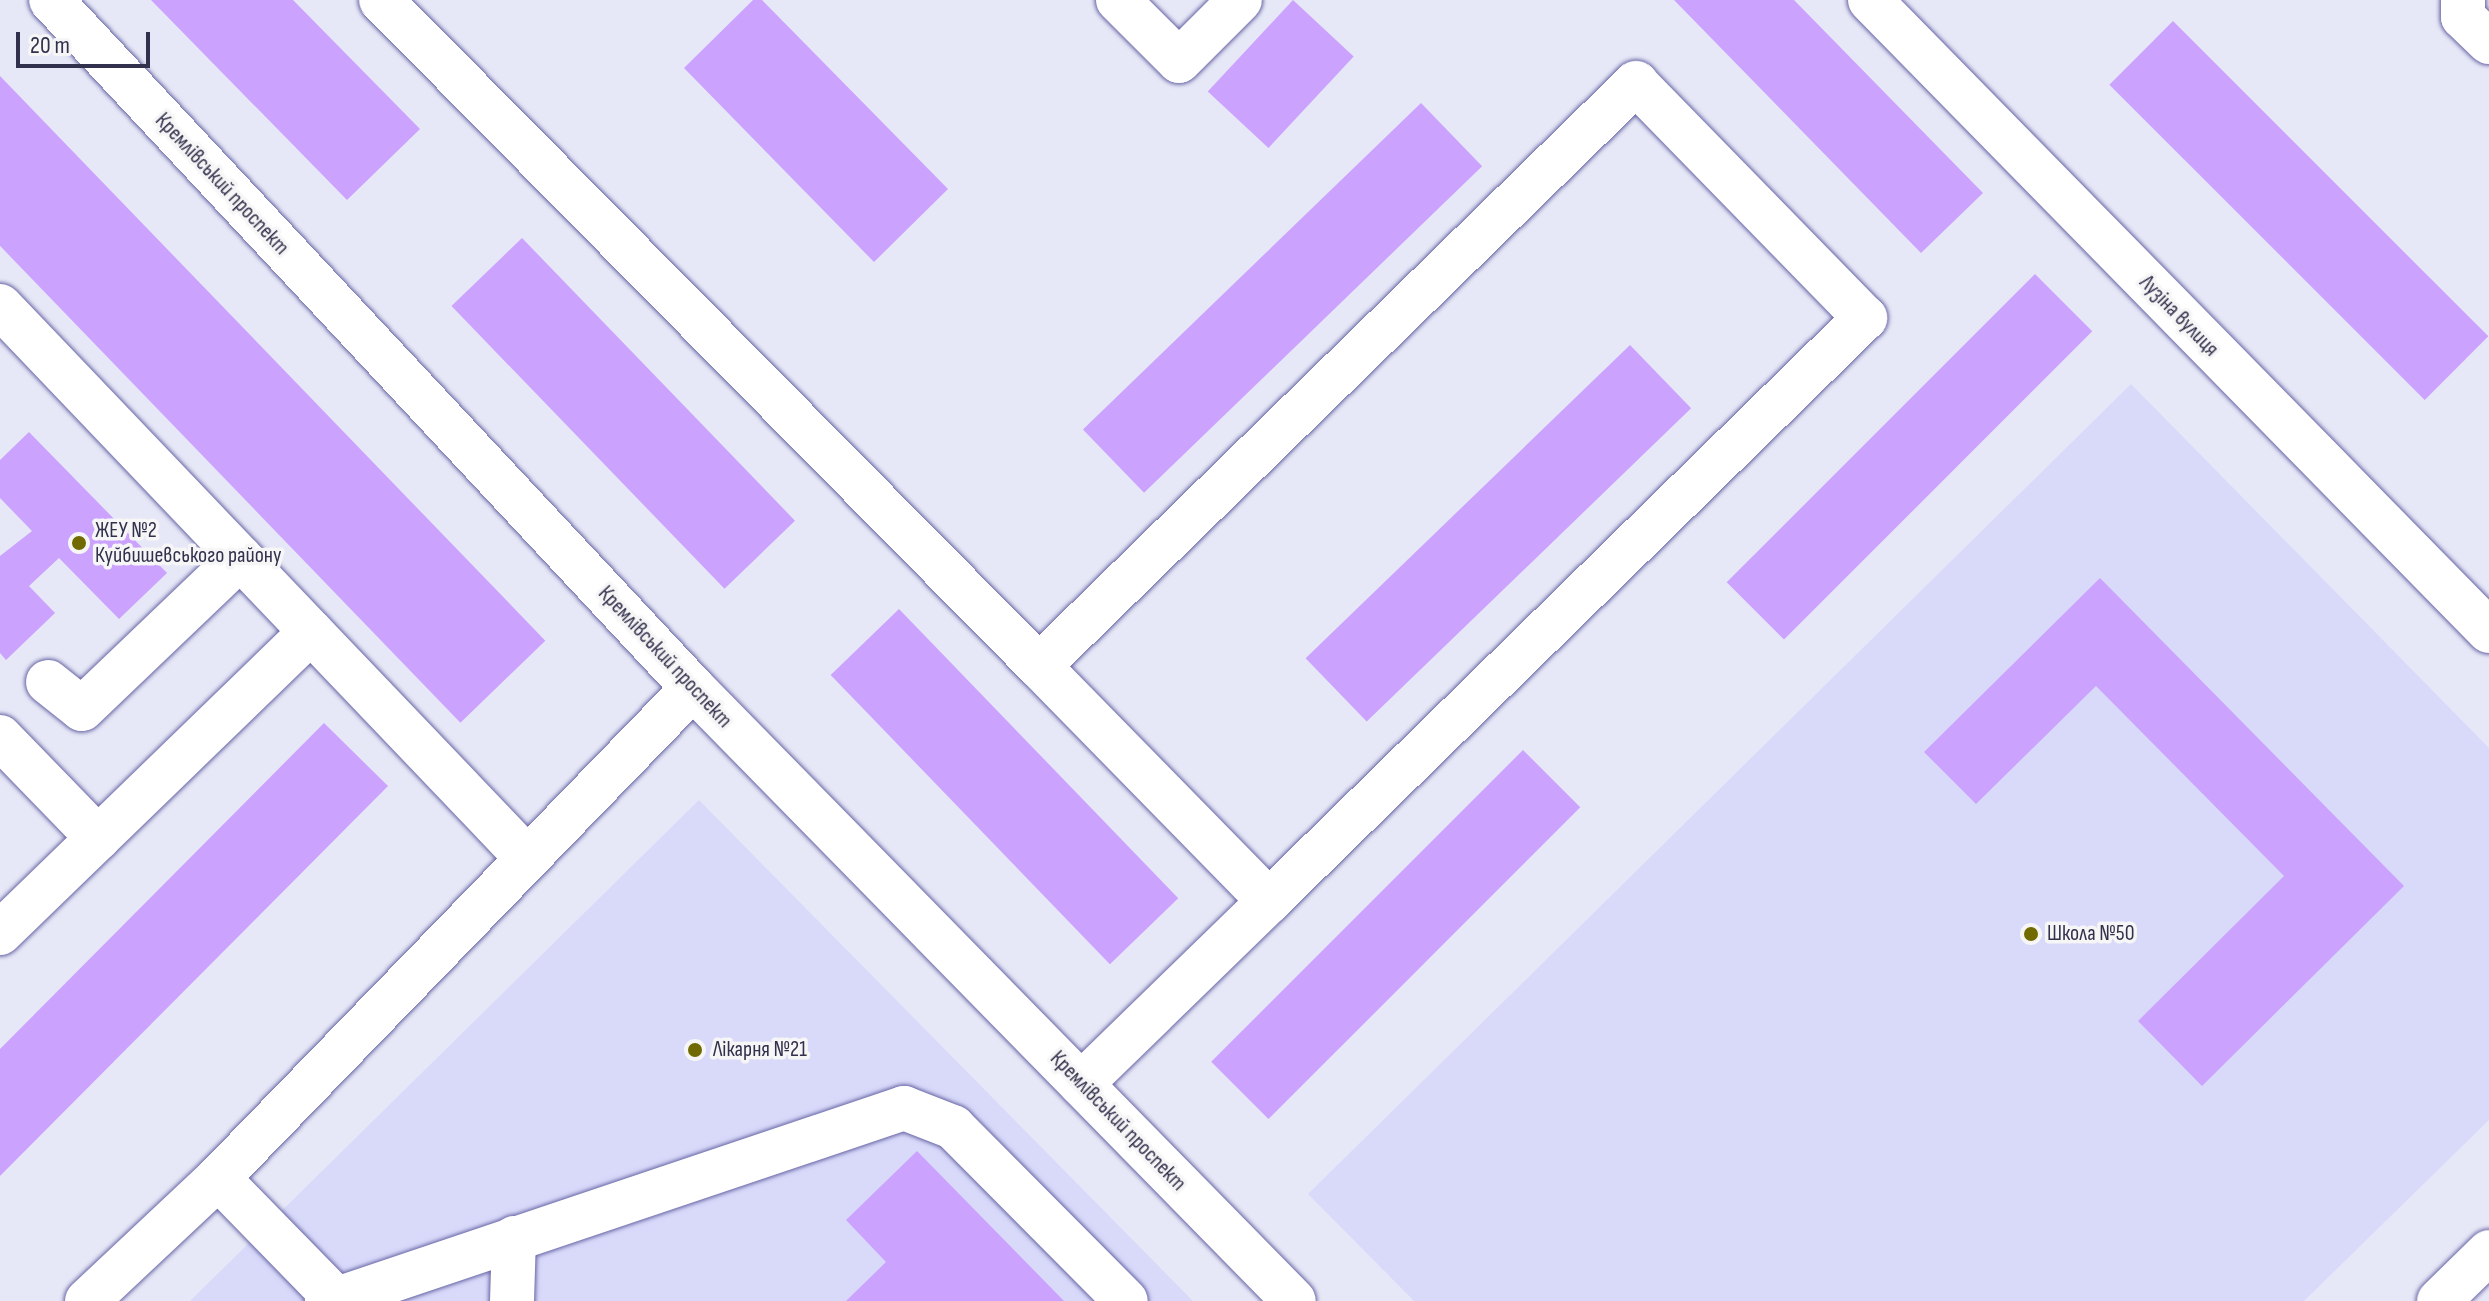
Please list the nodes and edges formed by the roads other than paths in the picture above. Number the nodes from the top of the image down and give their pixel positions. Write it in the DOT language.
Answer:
graph roads {
  1 [pos="51,0"];
  2 [pos="1118,0"];
  3 [pos="1240,0"];
  4 [pos="1870,0"];
  5 [pos="2463,0"];
  6 [pos="402,7"];
  7 [pos="2489,42"];
  8 [pos="0,306"];
  9 [pos="240,558"];
  10 [pos="2489,631"];
  11 [pos="311,632"];
  12 [pos="1039,666"];
  13 [pos="48,682"];
  14 [pos="693,688"];
  15 [pos="0,737"];
  16 [pos="98,838"];
  17 [pos="525,856"];
  18 [pos="1269,901"];
  19 [pos="0,933"];
  20 [pos="1081,1084"];
  21 [pos="218,1178"];
  22 [pos="514,1238"];
  23 [pos="2489,1252"];
  24 [pos="429,1282"];
  25 [pos="330,1299"];
  26 [pos="87,1301"];
  27 [pos="512,1301"];
  28 [pos="1126,1301"];
  29 [pos="1294,1301"];
  30 [pos="2439,1301"];
  1 -- 14 [label="street, Кремлівський проспект"];
  2 -- 3 [label="street"];
  4 -- 10 [label="street, Лузіна вулиця"];
  5 -- 7 [label="street"];
  6 -- 12 [label="street"];
  8 -- 9 [label="street"];
  9 -- 11 [label="street"];
  9 -- 13 [label="street"];
  11 -- 16 [label="street"];
  11 -- 17 [label="street"];
  12 -- 18 [label="street"];
  12 -- 18 [label="street"];
  14 -- 17 [label="street"];
  14 -- 20 [label="street, Кремлівський проспект"];
  15 -- 16 [label="street"];
  16 -- 19 [label="street"];
  17 -- 21 [label="street"];
  18 -- 20 [label="street"];
  20 -- 29 [label="street, Кремлівський проспект"];
  21 -- 25 [label="street"];
  21 -- 26 [label="street"];
  22 -- 24 [label="street"];
  22 -- 27 [label="street"];
  22 -- 28 [label="street"];
  23 -- 30 [label="street"];
  24 -- 25 [label="street"];
}
